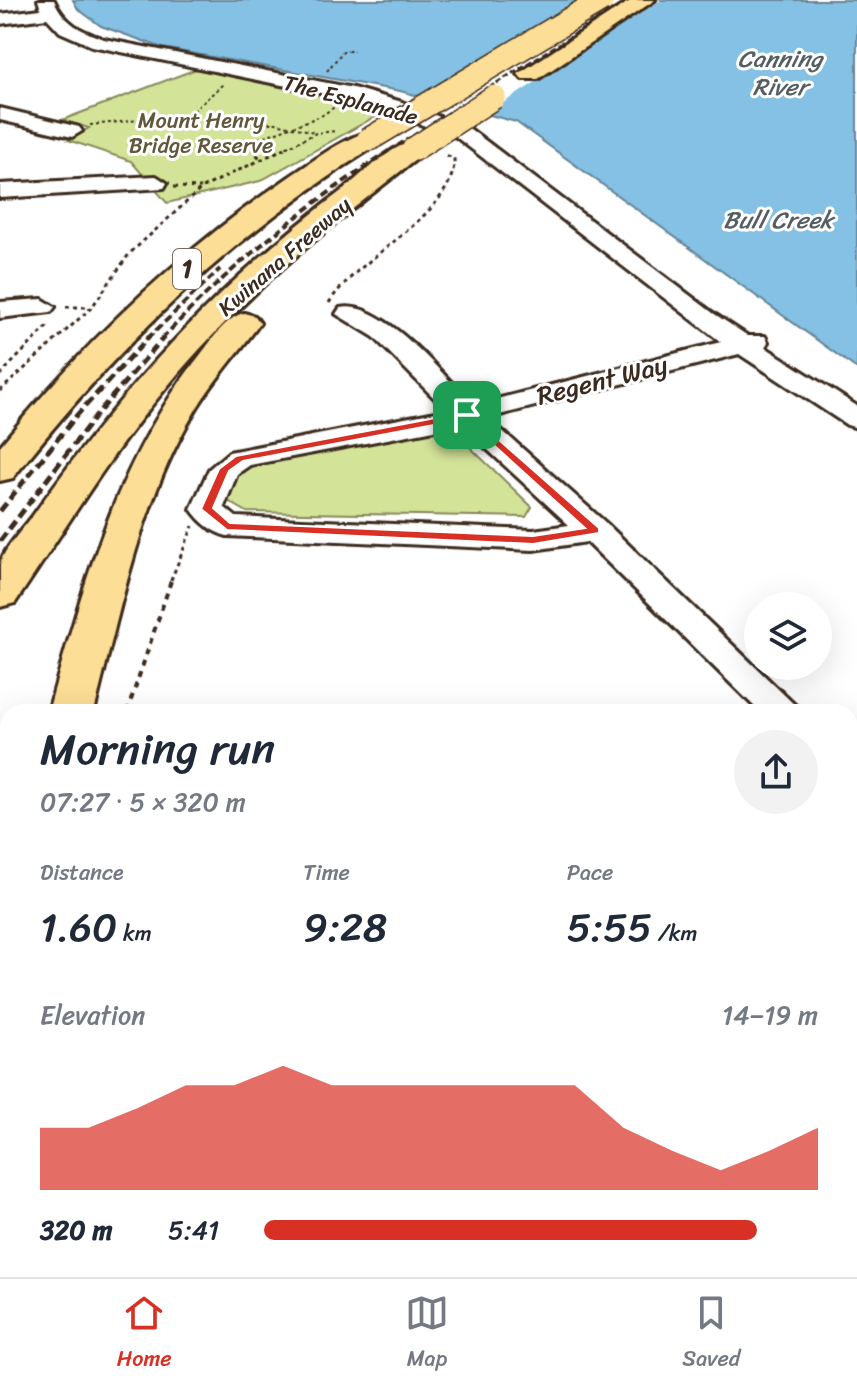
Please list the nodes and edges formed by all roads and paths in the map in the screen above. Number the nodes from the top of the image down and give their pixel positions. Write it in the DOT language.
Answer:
graph roads {
  1 [pos="602,0"];
  2 [pos="645,0"];
  3 [pos="48,7"];
  4 [pos="0,19"];
  5 [pos="354,51"];
  6 [pos="238,72"];
  7 [pos="329,82"];
  8 [pos="307,102"];
  9 [pos="330,111"];
  10 [pos="0,114"];
  11 [pos="189,115"];
  12 [pos="292,126"];
  13 [pos="72,131"];
  14 [pos="316,133"];
  15 [pos="355,138"];
  16 [pos="442,153"];
  17 [pos="262,160"];
  18 [pos="156,183"];
  19 [pos="0,191"];
  20 [pos="336,209"];
  21 [pos="0,310"];
  22 [pos="54,313"];
  23 [pos="349,314"];
  24 [pos="749,343"];
  25 [pos="0,375"];
  26 [pos="0,391"];
  27 [pos="467,415"];
  28 [pos="857,419"];
  29 [pos="0,428"];
  30 [pos="0,470"];
  31 [pos="207,509"];
  32 [pos="595,531"];
  33 [pos="0,594"];
  34 [pos="73,704"];
  35 [pos="130,704"];
  36 [pos="775,704"];
  1 -- 15 [label="highway, Kwinana Freeway / 1, bridge"];
  2 -- 20 [label="highway, Kwinana Freeway / 1, bridge"];
  3 -- 4 [label="street"];
  3 -- 6 [label="street, The Esplanade"];
  5 -- 7 [label="path"];
  6 -- 7 [label="street, The Esplanade"];
  6 -- 11 [label="path"];
  7 -- 8 [label="street"];
  7 -- 24 [label="street, The Esplanade"];
  9 -- 12 [label="path"];
  10 -- 13 [label="street"];
  11 -- 12 [label="path"];
  11 -- 13 [label="path"];
  12 -- 14 [label="path"];
  12 -- 17 [label="path"];
  14 -- 15 [label="path"];
  14 -- 17 [label="path"];
  15 -- 29 [label="highway"];
  15 -- 30 [label="highway, Kwinana Freeway / 1"];
  16 -- 23 [label="path"];
  17 -- 26 [label="path"];
  18 -- 19 [label="street"];
  20 -- 33 [label="highway, Kwinana Freeway / 1"];
  20 -- 34 [label="highway"];
  21 -- 22 [label="street"];
  22 -- 25 [label="path"];
  23 -- 27 [label="street"];
  24 -- 27 [label="street, Regent Way"];
  24 -- 28 [label="street, The Esplanade"];
  27 -- 31 [label="street, Regent Way"];
  27 -- 32 [label="street"];
  31 -- 32 [label="street"];
  31 -- 35 [label="path"];
  32 -- 36 [label="street"];
}
